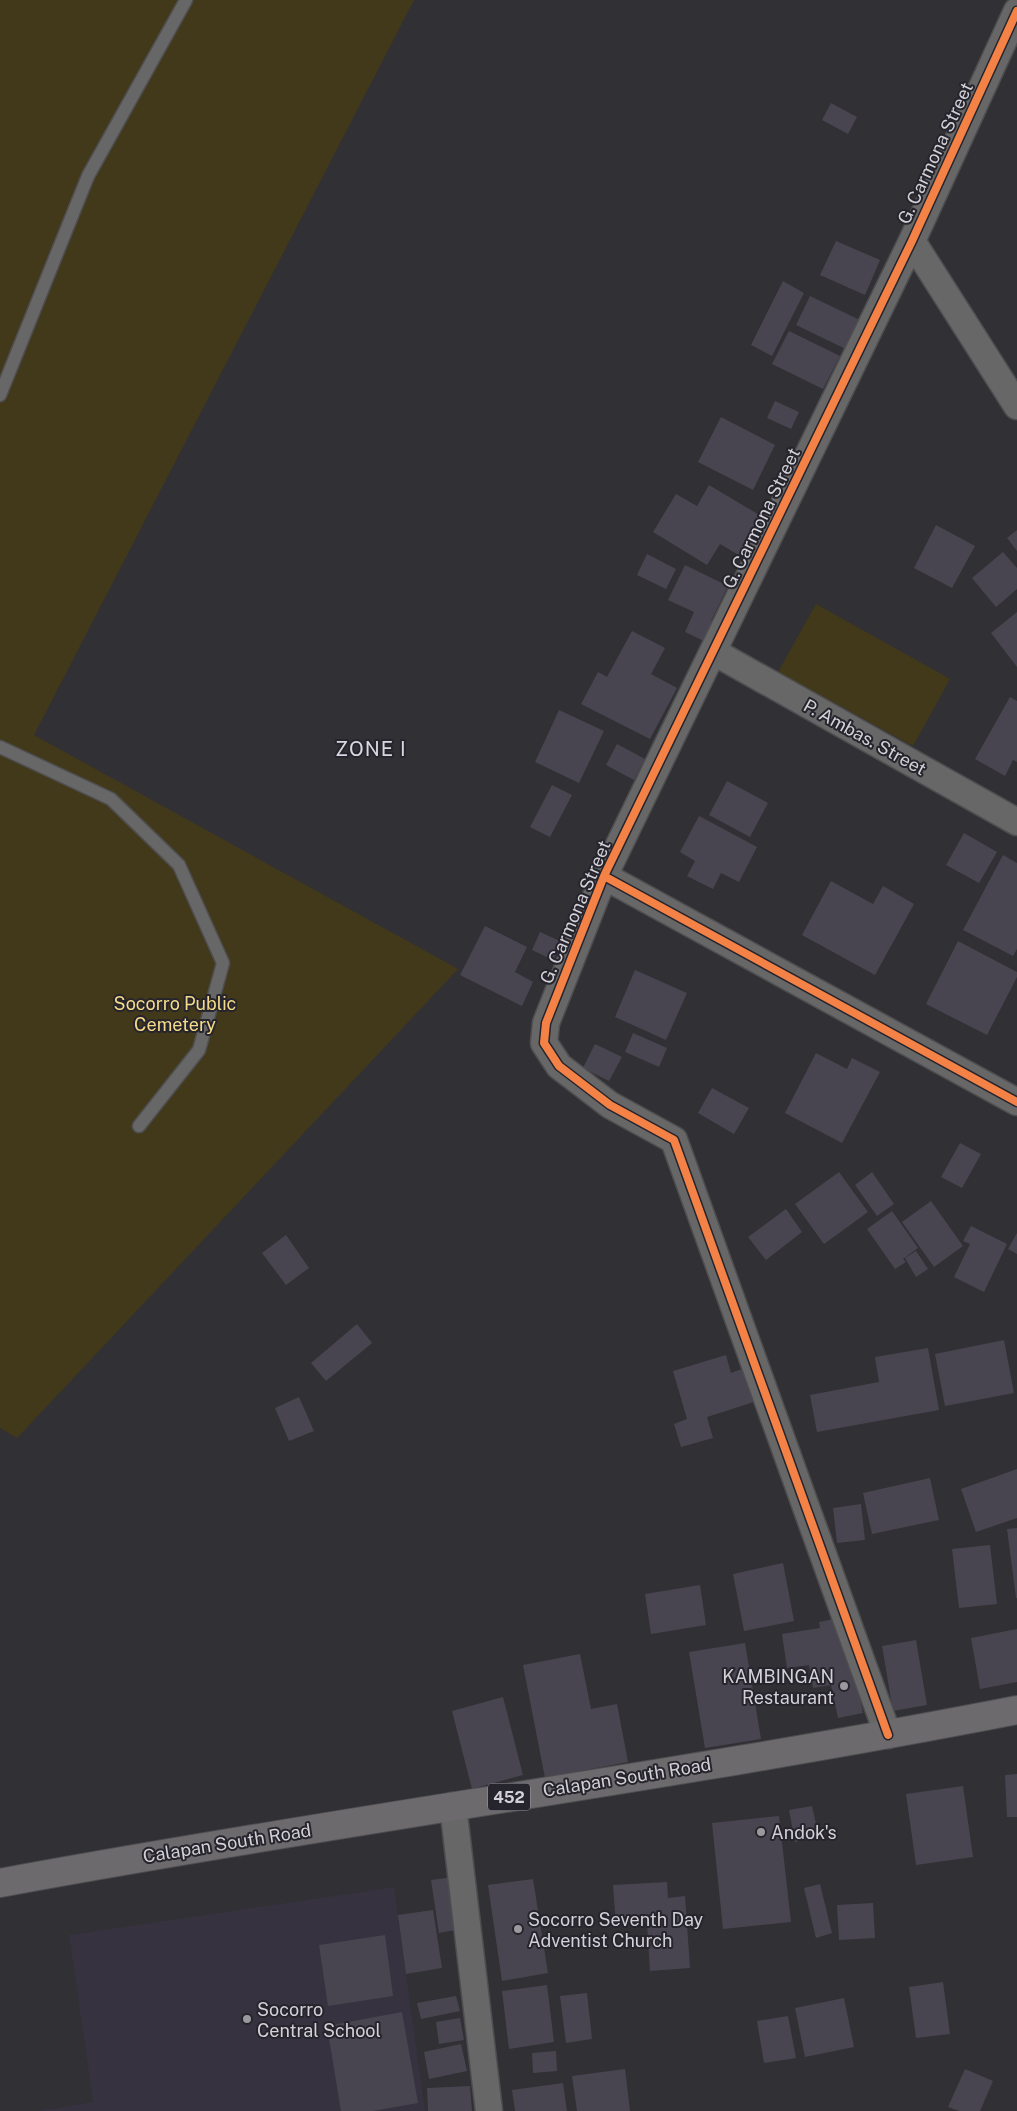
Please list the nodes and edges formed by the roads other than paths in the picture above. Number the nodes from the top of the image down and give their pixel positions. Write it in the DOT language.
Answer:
graph roads {
  1 [pos="186,0"];
  2 [pos="1017,11"];
  3 [pos="912,241"];
  4 [pos="0,395"];
  5 [pos="1017,406"];
  6 [pos="714,652"];
  7 [pos="0,747"];
  8 [pos="1017,822"];
  9 [pos="604,876"];
  10 [pos="1017,1102"];
  11 [pos="139,1126"];
  12 [pos="1017,1710"];
  13 [pos="888,1735"];
  14 [pos="453,1806"];
  15 [pos="0,1883"];
  16 [pos="489,2111"];
  1 -- 4 [label="lane"];
  2 -- 3 [label="street, G. Carmona Street"];
  3 -- 5 [label="street"];
  3 -- 6 [label="street, G. Carmona Street"];
  6 -- 8 [label="street, P. Ambas. Street"];
  6 -- 9 [label="street, G. Carmona Street"];
  7 -- 11 [label="lane"];
  9 -- 10 [label="street"];
  9 -- 13 [label="street, G. Carmona Street"];
  12 -- 13 [label="highway, Calapan South Road / 452"];
  13 -- 14 [label="highway, Calapan South Road / 452"];
  14 -- 15 [label="highway, Calapan South Road / 452"];
  14 -- 16 [label="street"];
}
